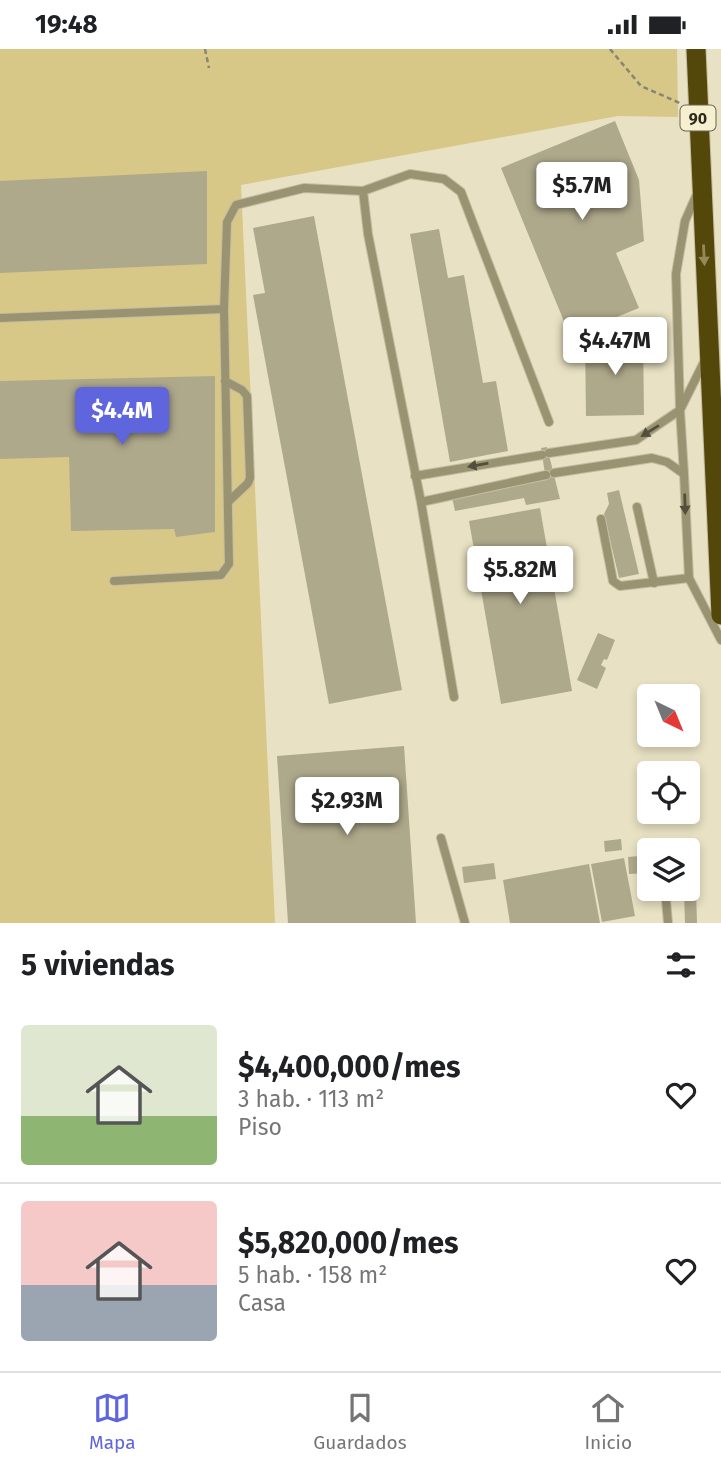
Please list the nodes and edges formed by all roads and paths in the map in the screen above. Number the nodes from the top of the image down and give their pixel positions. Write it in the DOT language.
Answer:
graph roads {
  1 [pos="205,49"];
  2 [pos="610,49"];
  3 [pos="695,49"];
  4 [pos="209,68"];
  5 [pos="698,111"];
  6 [pos="700,187"];
  7 [pos="363,191"];
  8 [pos="224,309"];
  9 [pos="0,318"];
  10 [pos="709,352"];
  11 [pos="225,381"];
  12 [pos="680,410"];
  13 [pos="549,422"];
  14 [pos="684,474"];
  15 [pos="415,476"];
  16 [pos="228,502"];
  17 [pos="421,502"];
  18 [pos="637,507"];
  19 [pos="601,519"];
  20 [pos="690,578"];
  21 [pos="114,581"];
  22 [pos="654,583"];
  23 [pos="721,615"];
  24 [pos="721,641"];
  25 [pos="454,697"];
  26 [pos="441,838"];
  27 [pos="666,901"];
  28 [pos="465,923"];
  29 [pos="668,923"];
  1 -- 4 [label="path"];
  2 -- 5 [label="path"];
  3 -- 5 [label="highway, 90"];
  5 -- 6 [label="highway, 90"];
  6 -- 10 [label="highway, 90, one-way"];
  6 -- 12 [label="lane"];
  7 -- 8 [label="lane"];
  7 -- 13 [label="lane"];
  7 -- 15 [label="lane"];
  8 -- 9 [label="lane"];
  8 -- 11 [label="lane"];
  10 -- 12 [label="lane"];
  10 -- 23 [label="highway, 90"];
  11 -- 16 [label="lane"];
  11 -- 16 [label="lane"];
  12 -- 14 [label="lane"];
  12 -- 15 [label="lane, one-way"];
  14 -- 17 [label="lane"];
  14 -- 20 [label="lane, one-way"];
  15 -- 17 [label="lane"];
  16 -- 21 [label="lane"];
  17 -- 25 [label="lane"];
  18 -- 22 [label="lane"];
  19 -- 22 [label="lane"];
  20 -- 22 [label="lane"];
  20 -- 24 [label="lane"];
  26 -- 28 [label="lane"];
  27 -- 29 [label="lane"];
}
